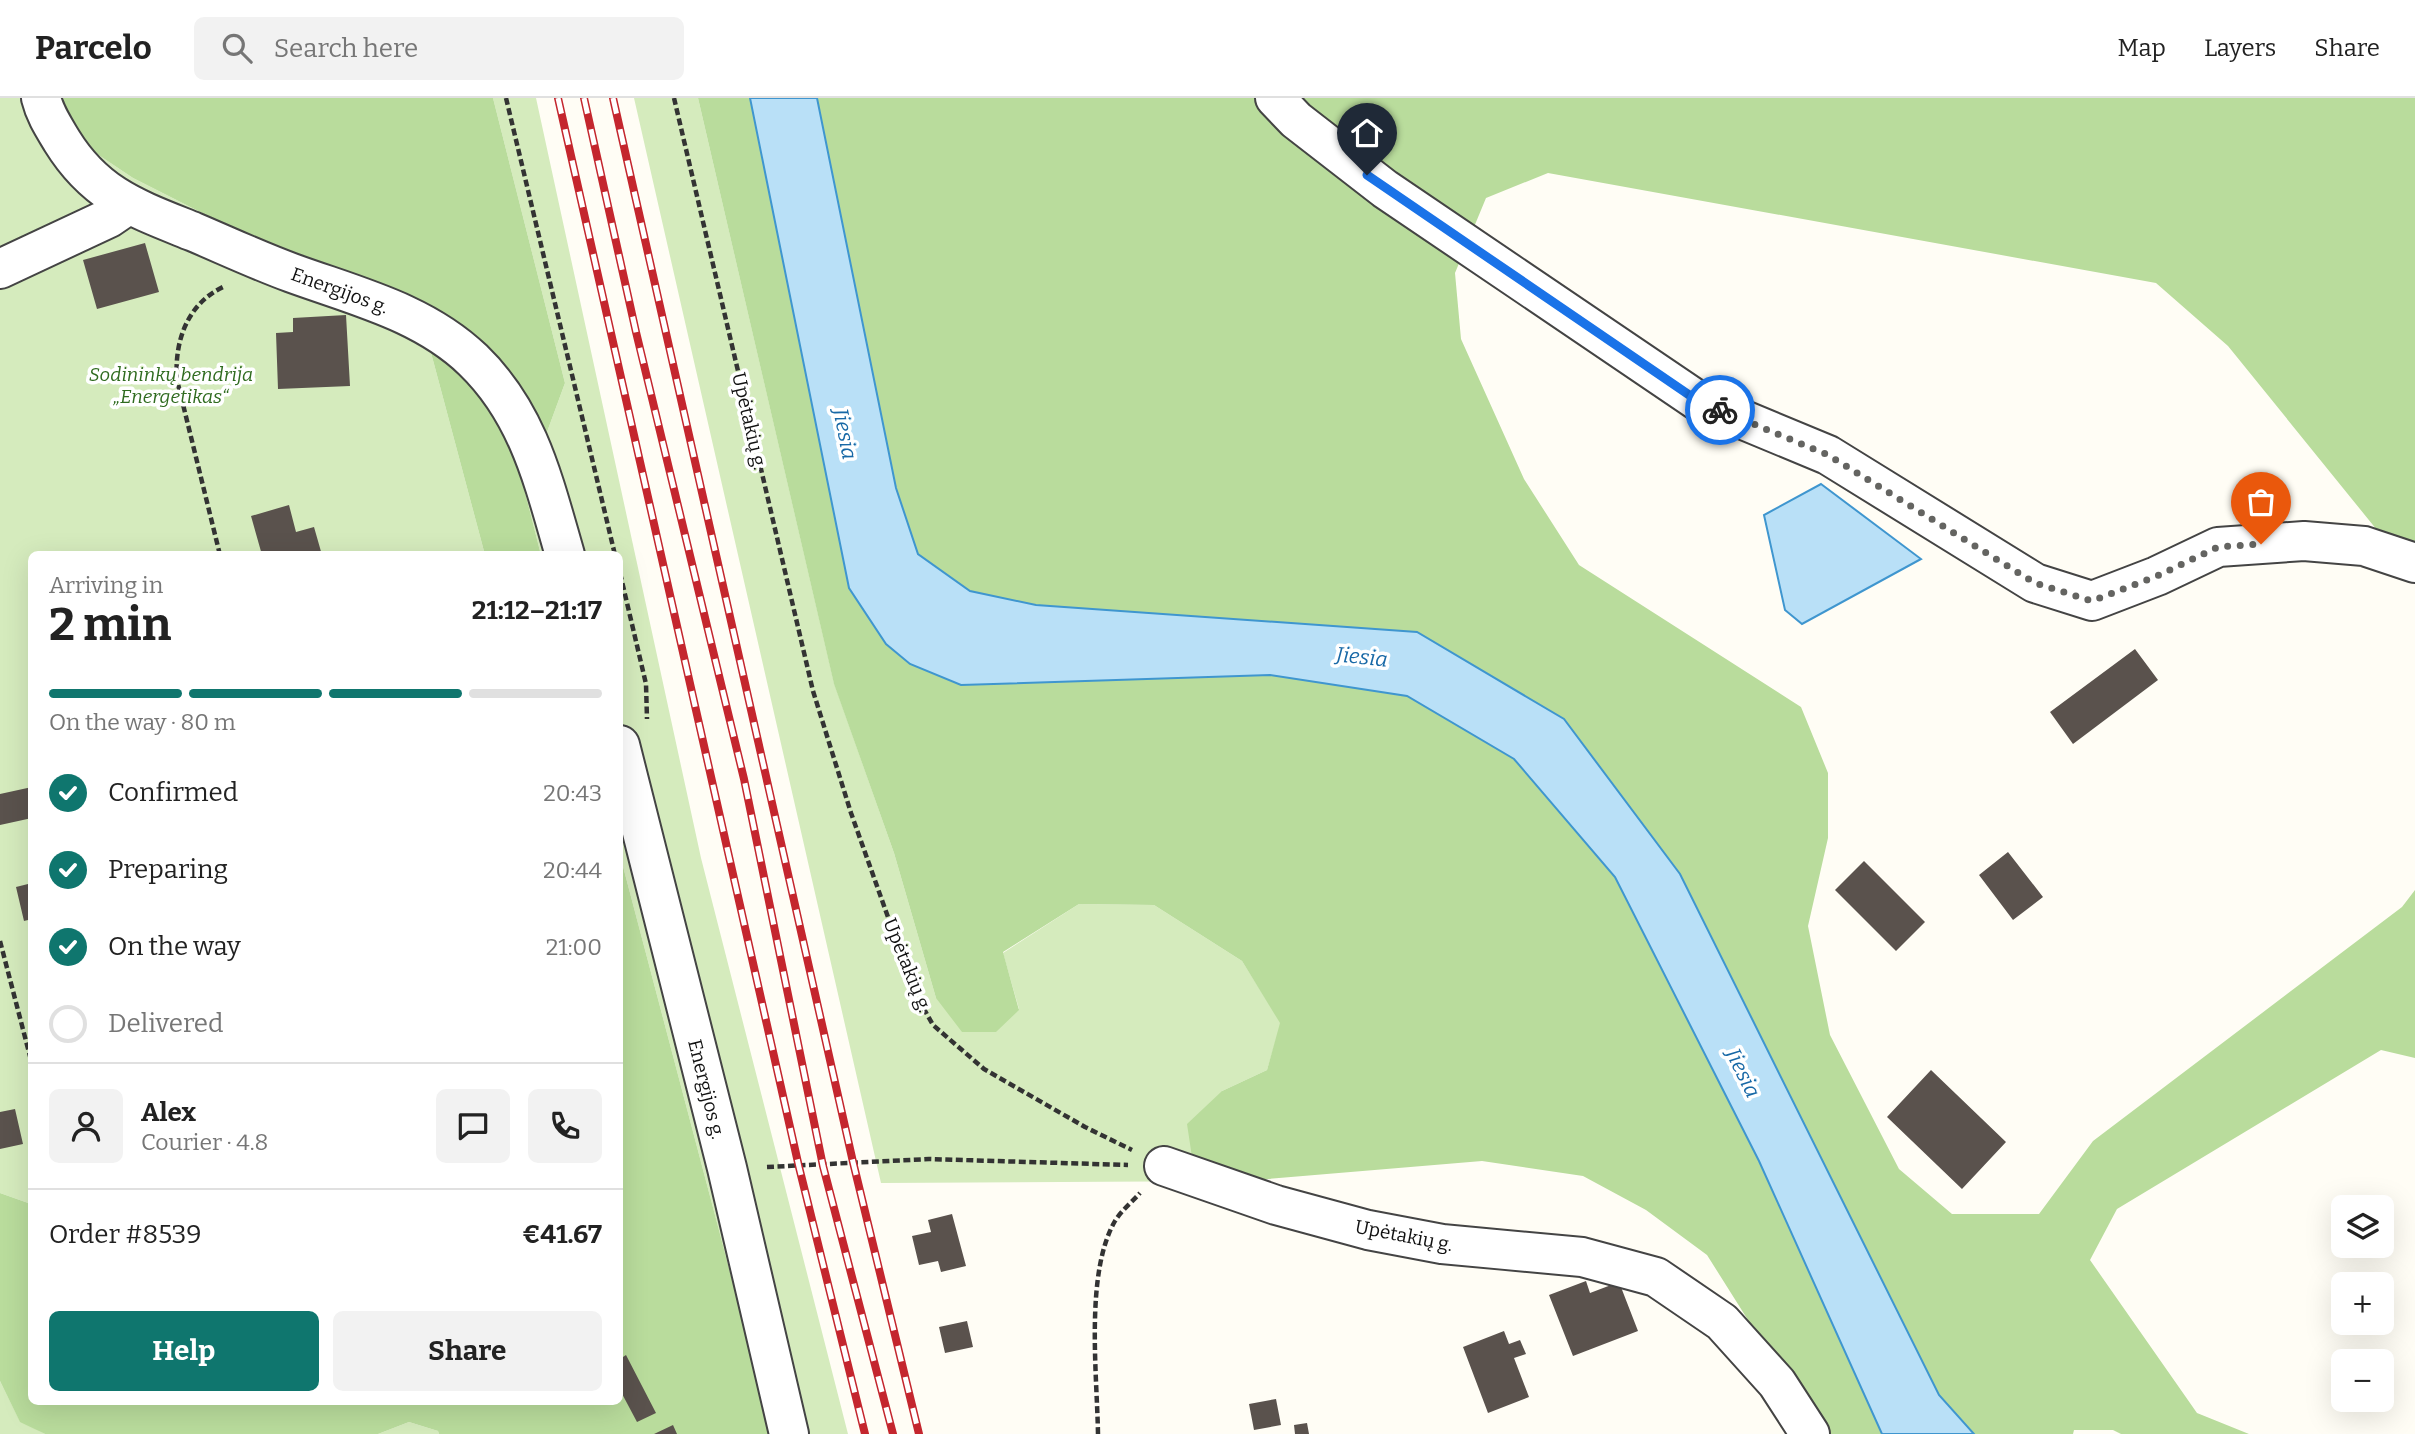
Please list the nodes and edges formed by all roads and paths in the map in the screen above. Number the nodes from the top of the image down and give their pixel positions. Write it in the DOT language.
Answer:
graph roads {
  1 [pos="41,98"];
  2 [pos="506,98"];
  3 [pos="674,98"];
  4 [pos="1275,98"];
  5 [pos="128,205"];
  6 [pos="0,269"];
  7 [pos="226,286"];
  8 [pos="219,551"];
  9 [pos="564,551"];
  10 [pos="614,551"];
  11 [pos="2415,563"];
  12 [pos="623,586"];
  13 [pos="633,733"];
  14 [pos="0,941"];
  15 [pos="28,1049"];
  16 [pos="1164,1166"];
  17 [pos="727,1168"];
  18 [pos="789,1434"];
  19 [pos="1098,1434"];
  20 [pos="1810,1434"];
  1 -- 5 [label="street, Energijos g."];
  2 -- 10 [label="path"];
  3 -- 16 [label="path, Upėtakių g."];
  4 -- 11 [label="street"];
  5 -- 6 [label="street"];
  5 -- 9 [label="street, Energijos g."];
  7 -- 8 [label="path"];
  12 -- 13 [label="path"];
  13 -- 17 [label="street, Energijos g."];
  14 -- 15 [label="path"];
  16 -- 17 [label="path"];
  16 -- 19 [label="path"];
  16 -- 20 [label="street, Upėtakių g."];
  17 -- 18 [label="street, Energijos g."];
}
